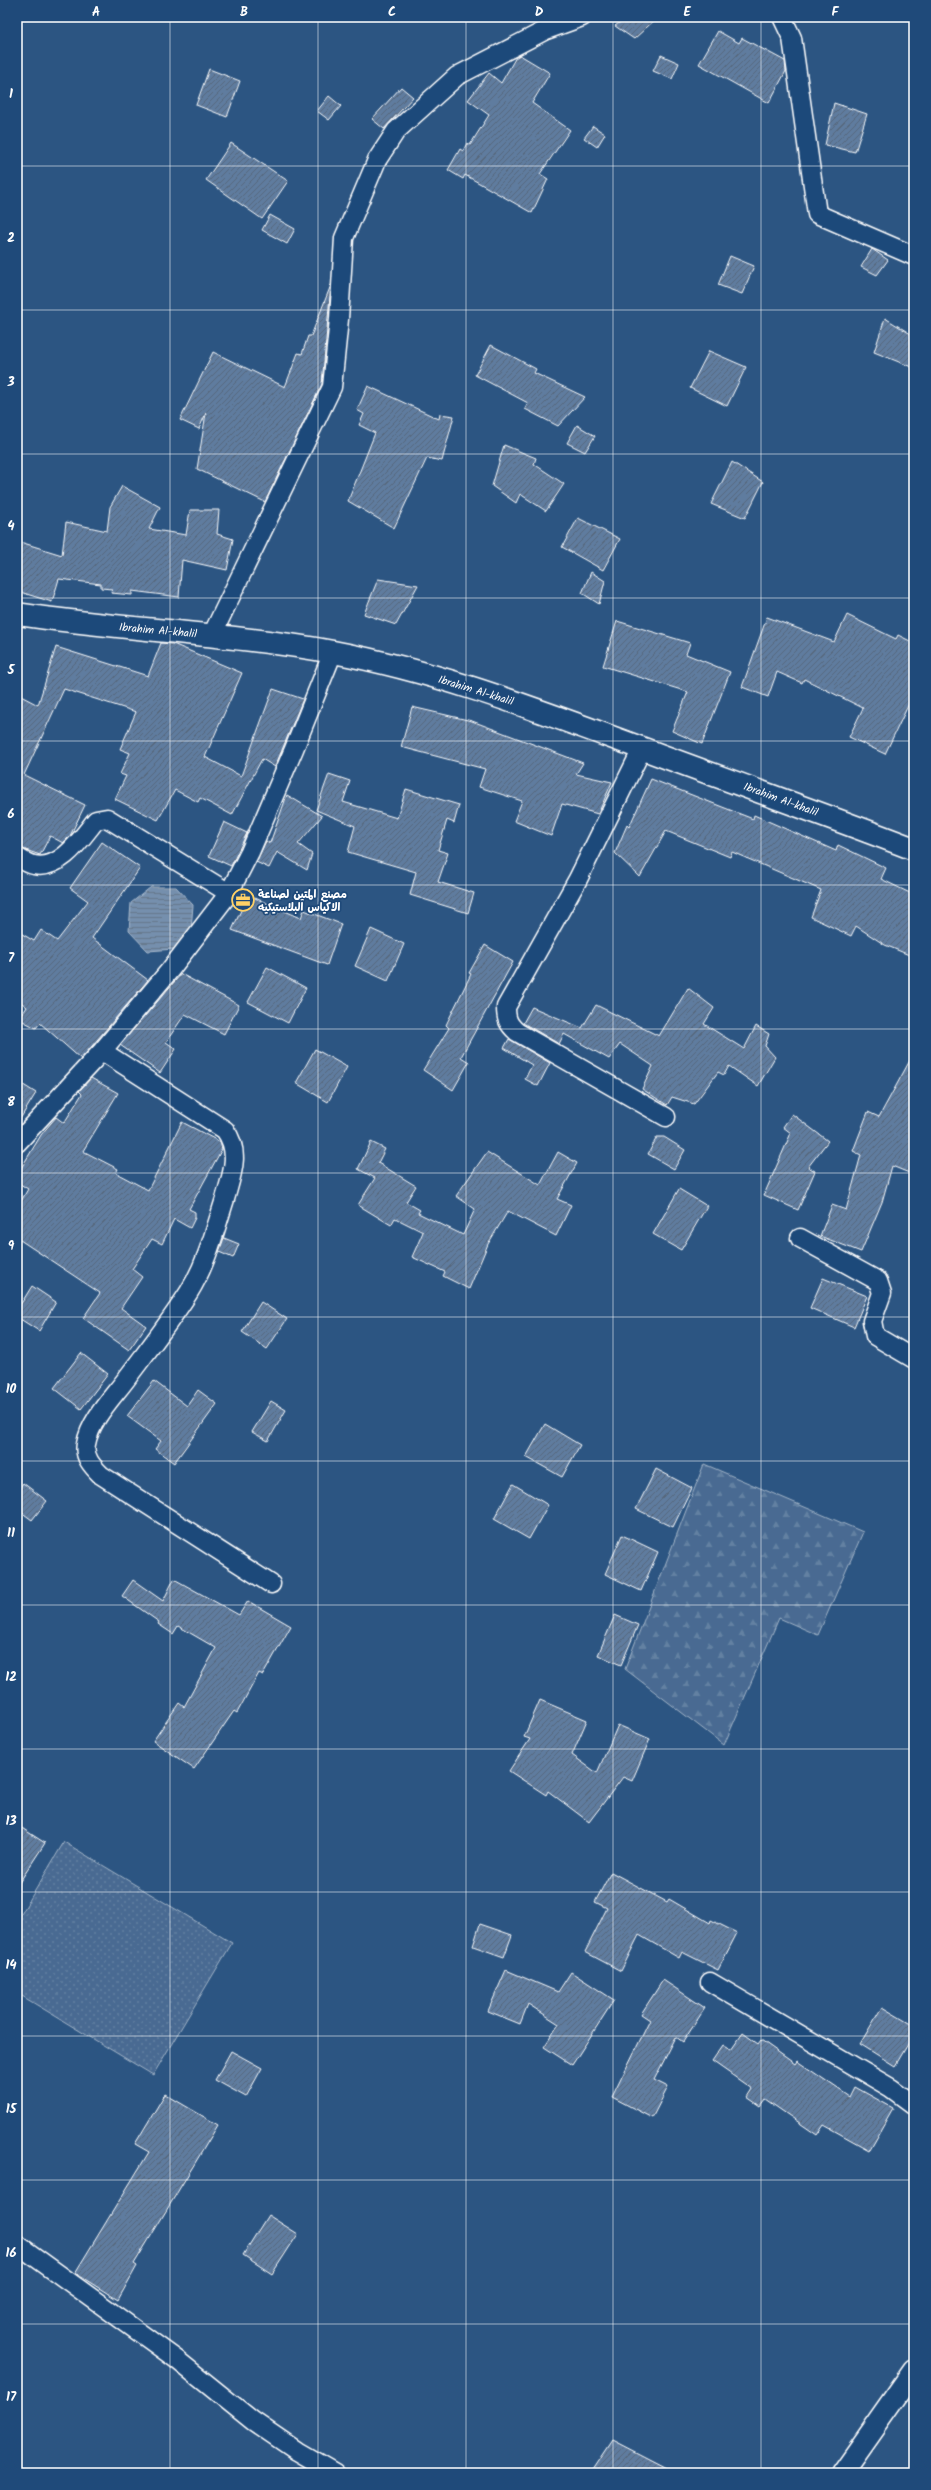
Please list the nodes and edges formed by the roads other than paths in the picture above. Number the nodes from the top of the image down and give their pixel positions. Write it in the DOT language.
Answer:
graph roads {
  1 [pos="582,17"];
  2 [pos="782,17"];
  3 [pos="914,256"];
  4 [pos="17,614"];
  5 [pos="212,635"];
  6 [pos="332,652"];
  7 [pos="642,749"];
  8 [pos="914,849"];
  9 [pos="17,858"];
  10 [pos="229,893"];
  11 [pos="102,1050"];
  12 [pos="666,1117"];
  13 [pos="17,1143"];
  14 [pos="800,1238"];
  15 [pos="914,1359"];
  16 [pos="270,1584"];
  17 [pos="710,1982"];
  18 [pos="914,2105"];
  19 [pos="17,2244"];
  20 [pos="914,2371"];
  21 [pos="335,2473"];
  22 [pos="842,2473"];
  1 -- 5 [label="street"];
  2 -- 3 [label="street"];
  4 -- 5 [label="street, Ibrahim Al-khalil"];
  5 -- 6 [label="street, Ibrahim Al-khalil"];
  6 -- 7 [label="street, Ibrahim Al-khalil"];
  6 -- 10 [label="street"];
  7 -- 8 [label="street, Ibrahim Al-khalil"];
  7 -- 12 [label="street"];
  9 -- 10 [label="street"];
  10 -- 11 [label="street"];
  11 -- 13 [label="street"];
  11 -- 16 [label="street"];
  14 -- 15 [label="street"];
  17 -- 18 [label="street"];
  19 -- 21 [label="street"];
  20 -- 22 [label="street"];
}
